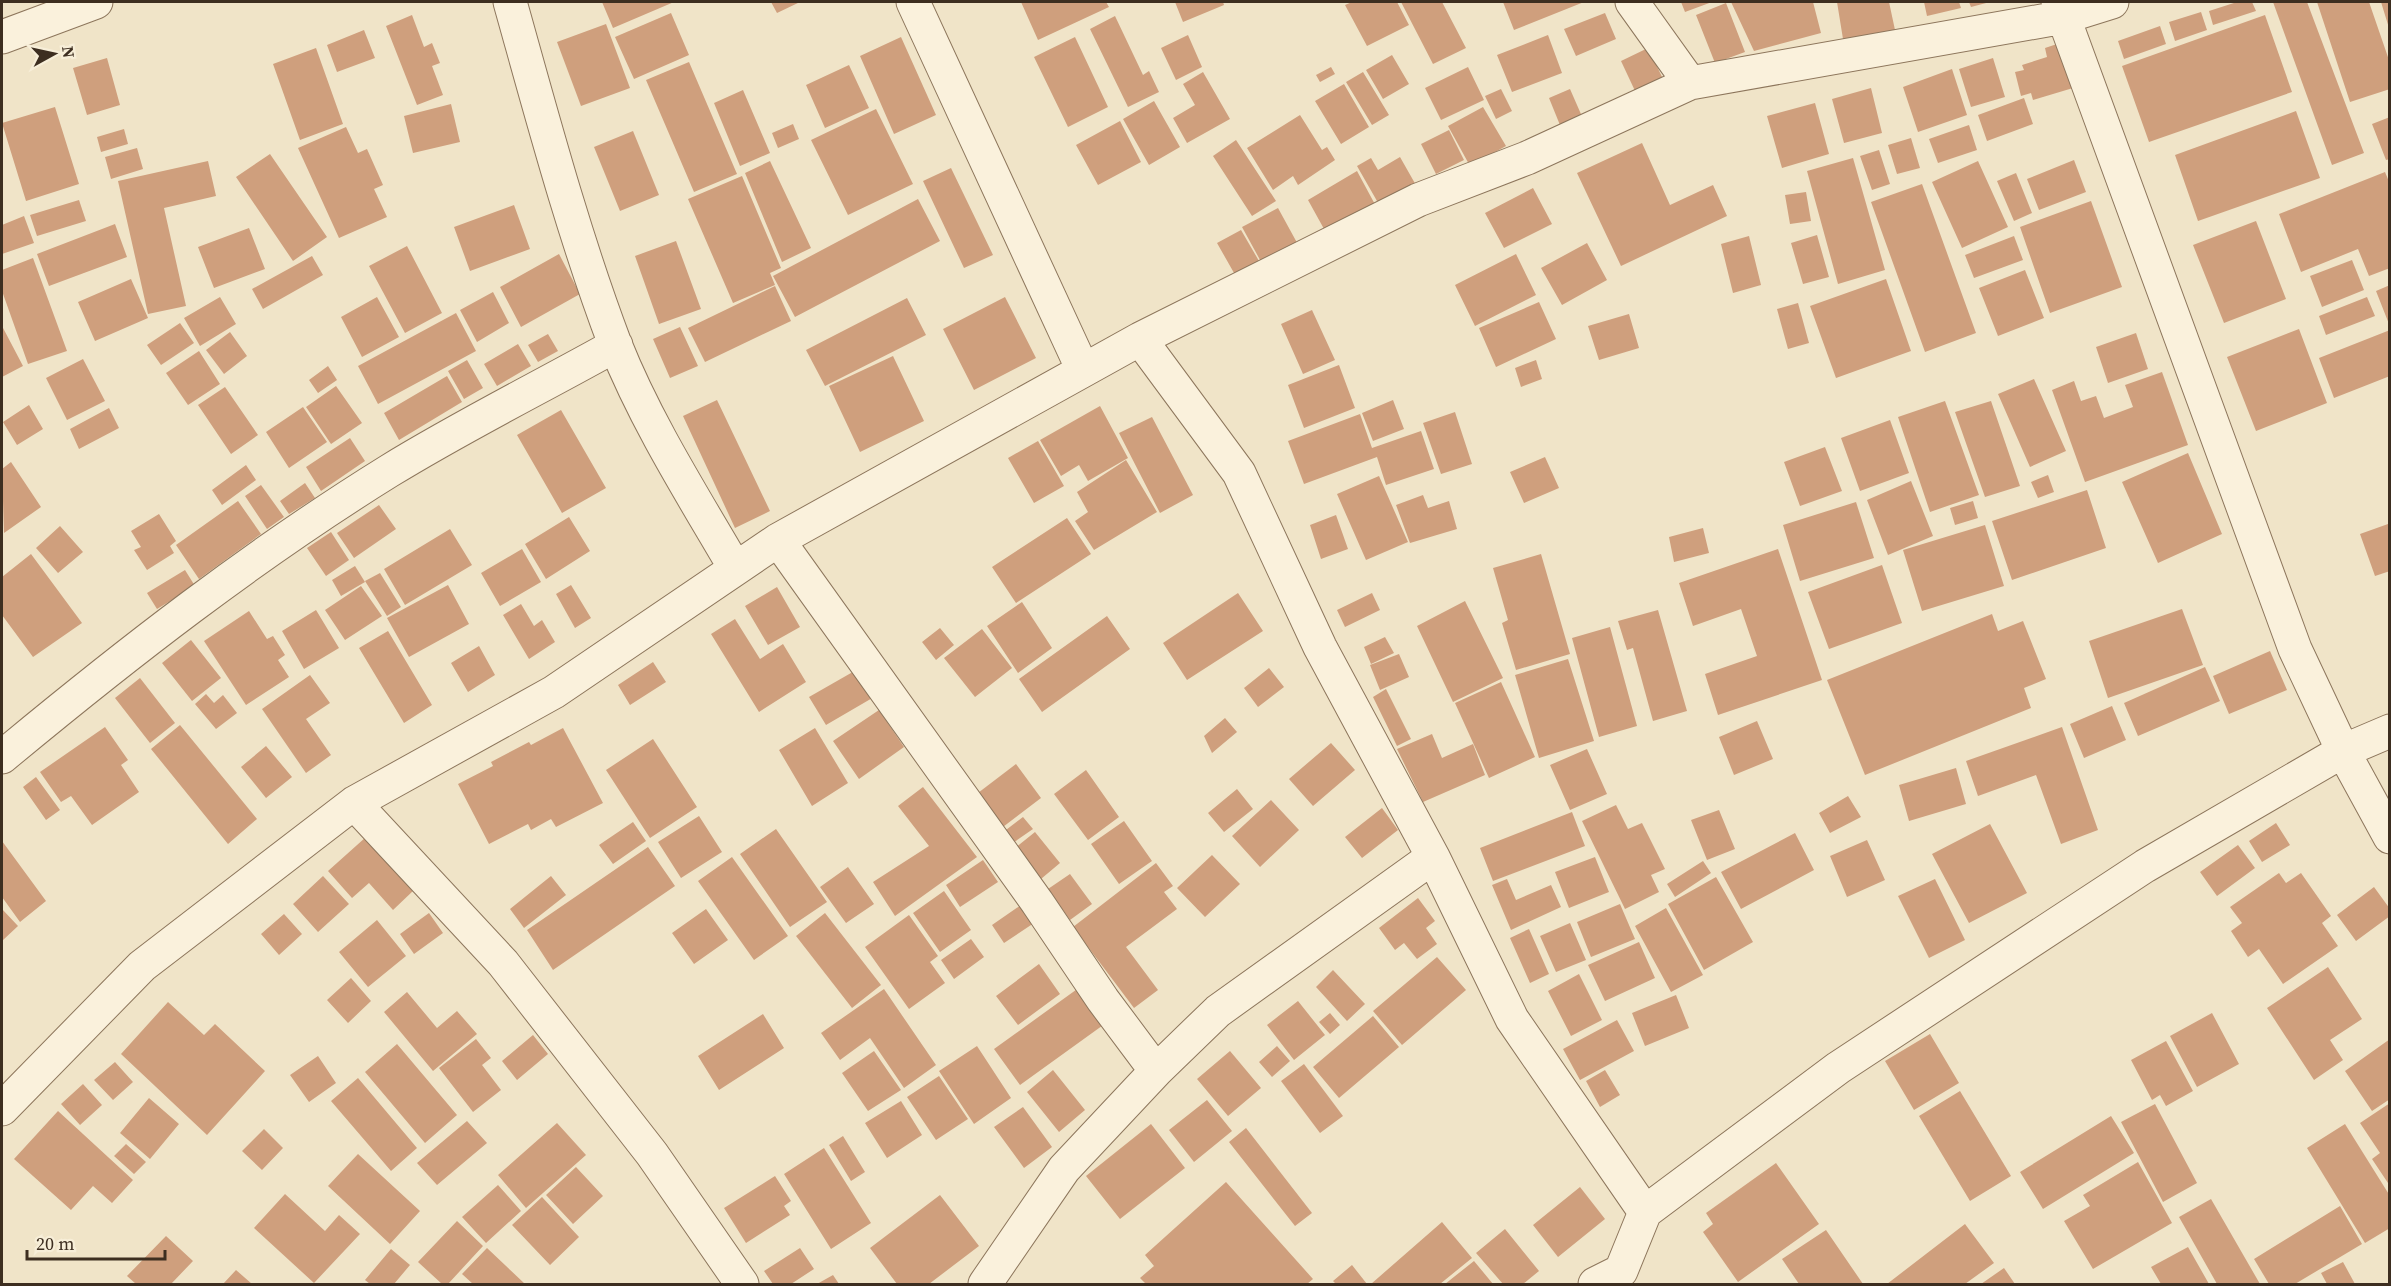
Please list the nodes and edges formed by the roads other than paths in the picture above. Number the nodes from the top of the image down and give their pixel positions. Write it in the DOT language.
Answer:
graph roads {
  1 [pos="510,2"];
  2 [pos="913,2"];
  3 [pos="1632,2"];
  4 [pos="2112,2"];
  5 [pos="90,3"];
  6 [pos="2061,9"];
  7 [pos="2,37"];
  8 [pos="1690,83"];
  9 [pos="1140,339"];
  10 [pos="616,345"];
  11 [pos="1083,370"];
  12 [pos="778,540"];
  13 [pos="735,568"];
  14 [pos="2390,731"];
  15 [pos="2343,751"];
  16 [pos="2,757"];
  17 [pos="354,803"];
  18 [pos="2390,837"];
  19 [pos="1433,857"];
  20 [pos="1156,1071"];
  21 [pos="2,1109"];
  22 [pos="1645,1212"];
  23 [pos="1614,1280"];
  24 [pos="742,1284"];
  25 [pos="985,1284"];
  1 -- 10 [label="street"];
  2 -- 11 [label="street"];
  3 -- 8 [label="street"];
  4 -- 6 [label="street"];
  5 -- 7 [label="street"];
  6 -- 8 [label="street"];
  6 -- 15 [label="street"];
  8 -- 9 [label="street"];
  9 -- 11 [label="street"];
  9 -- 19 [label="street"];
  10 -- 13 [label="street"];
  10 -- 16 [label="street"];
  11 -- 12 [label="street"];
  12 -- 13 [label="street"];
  12 -- 20 [label="street"];
  13 -- 17 [label="street"];
  14 -- 15 [label="street"];
  15 -- 18 [label="street"];
  15 -- 22 [label="street"];
  17 -- 21 [label="street"];
  17 -- 24 [label="street"];
  19 -- 20 [label="street"];
  19 -- 22 [label="street"];
  20 -- 25 [label="street"];
  22 -- 23 [label="street"];
}
